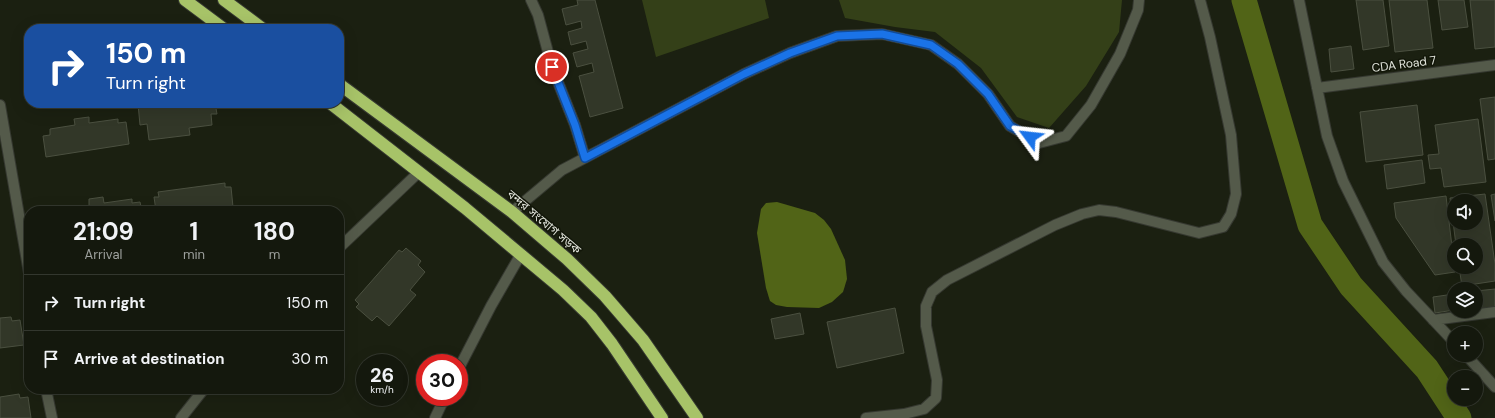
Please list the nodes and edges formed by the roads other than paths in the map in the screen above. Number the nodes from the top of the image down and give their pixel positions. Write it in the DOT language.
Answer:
graph roads {
  1 [pos="185,0"];
  2 [pos="224,0"];
  3 [pos="531,0"];
  4 [pos="1139,0"];
  5 [pos="1200,0"];
  6 [pos="1299,0"];
  7 [pos="217,24"];
  8 [pos="256,24"];
  9 [pos="1495,65"];
  10 [pos="344,88"];
  11 [pos="1317,88"];
  12 [pos="0,105"];
  13 [pos="336,108"];
  14 [pos="585,158"];
  15 [pos="419,172"];
  16 [pos="512,212"];
  17 [pos="344,243"];
  18 [pos="24,244"];
  19 [pos="521,254"];
  20 [pos="1495,312"];
  21 [pos="1433,320"];
  22 [pos="1447,335"];
  23 [pos="466,354"];
  24 [pos="1472,362"];
  25 [pos="1495,387"];
  26 [pos="47,394"];
  27 [pos="200,394"];
  28 [pos="441,406"];
  29 [pos="52,418"];
  30 [pos="181,418"];
  31 [pos="435,418"];
  32 [pos="662,418"];
  33 [pos="697,418"];
  34 [pos="866,418"];
  1 -- 7 [label="highway"];
  2 -- 8 [label="highway"];
  3 -- 14 [label="street"];
  4 -- 14 [label="street"];
  5 -- 34 [label="street"];
  6 -- 11 [label="street"];
  9 -- 11 [label="street, CDA Road 7"];
  10 -- 16 [label="highway, বন্দর সংযোগ সড়ক"];
  11 -- 21 [label="street"];
  12 -- 18 [label="street"];
  13 -- 15 [label="highway"];
  14 -- 16 [label="street"];
  15 -- 17 [label="street"];
  15 -- 19 [label="highway"];
  16 -- 33 [label="highway, বন্দর সংযোগ সড়ক"];
  19 -- 23 [label="street"];
  19 -- 32 [label="highway"];
  20 -- 21 [label="street"];
  21 -- 22 [label="street"];
  24 -- 25 [label="street"];
  26 -- 29 [label="street"];
  27 -- 30 [label="street"];
  28 -- 31 [label="street"];
}
